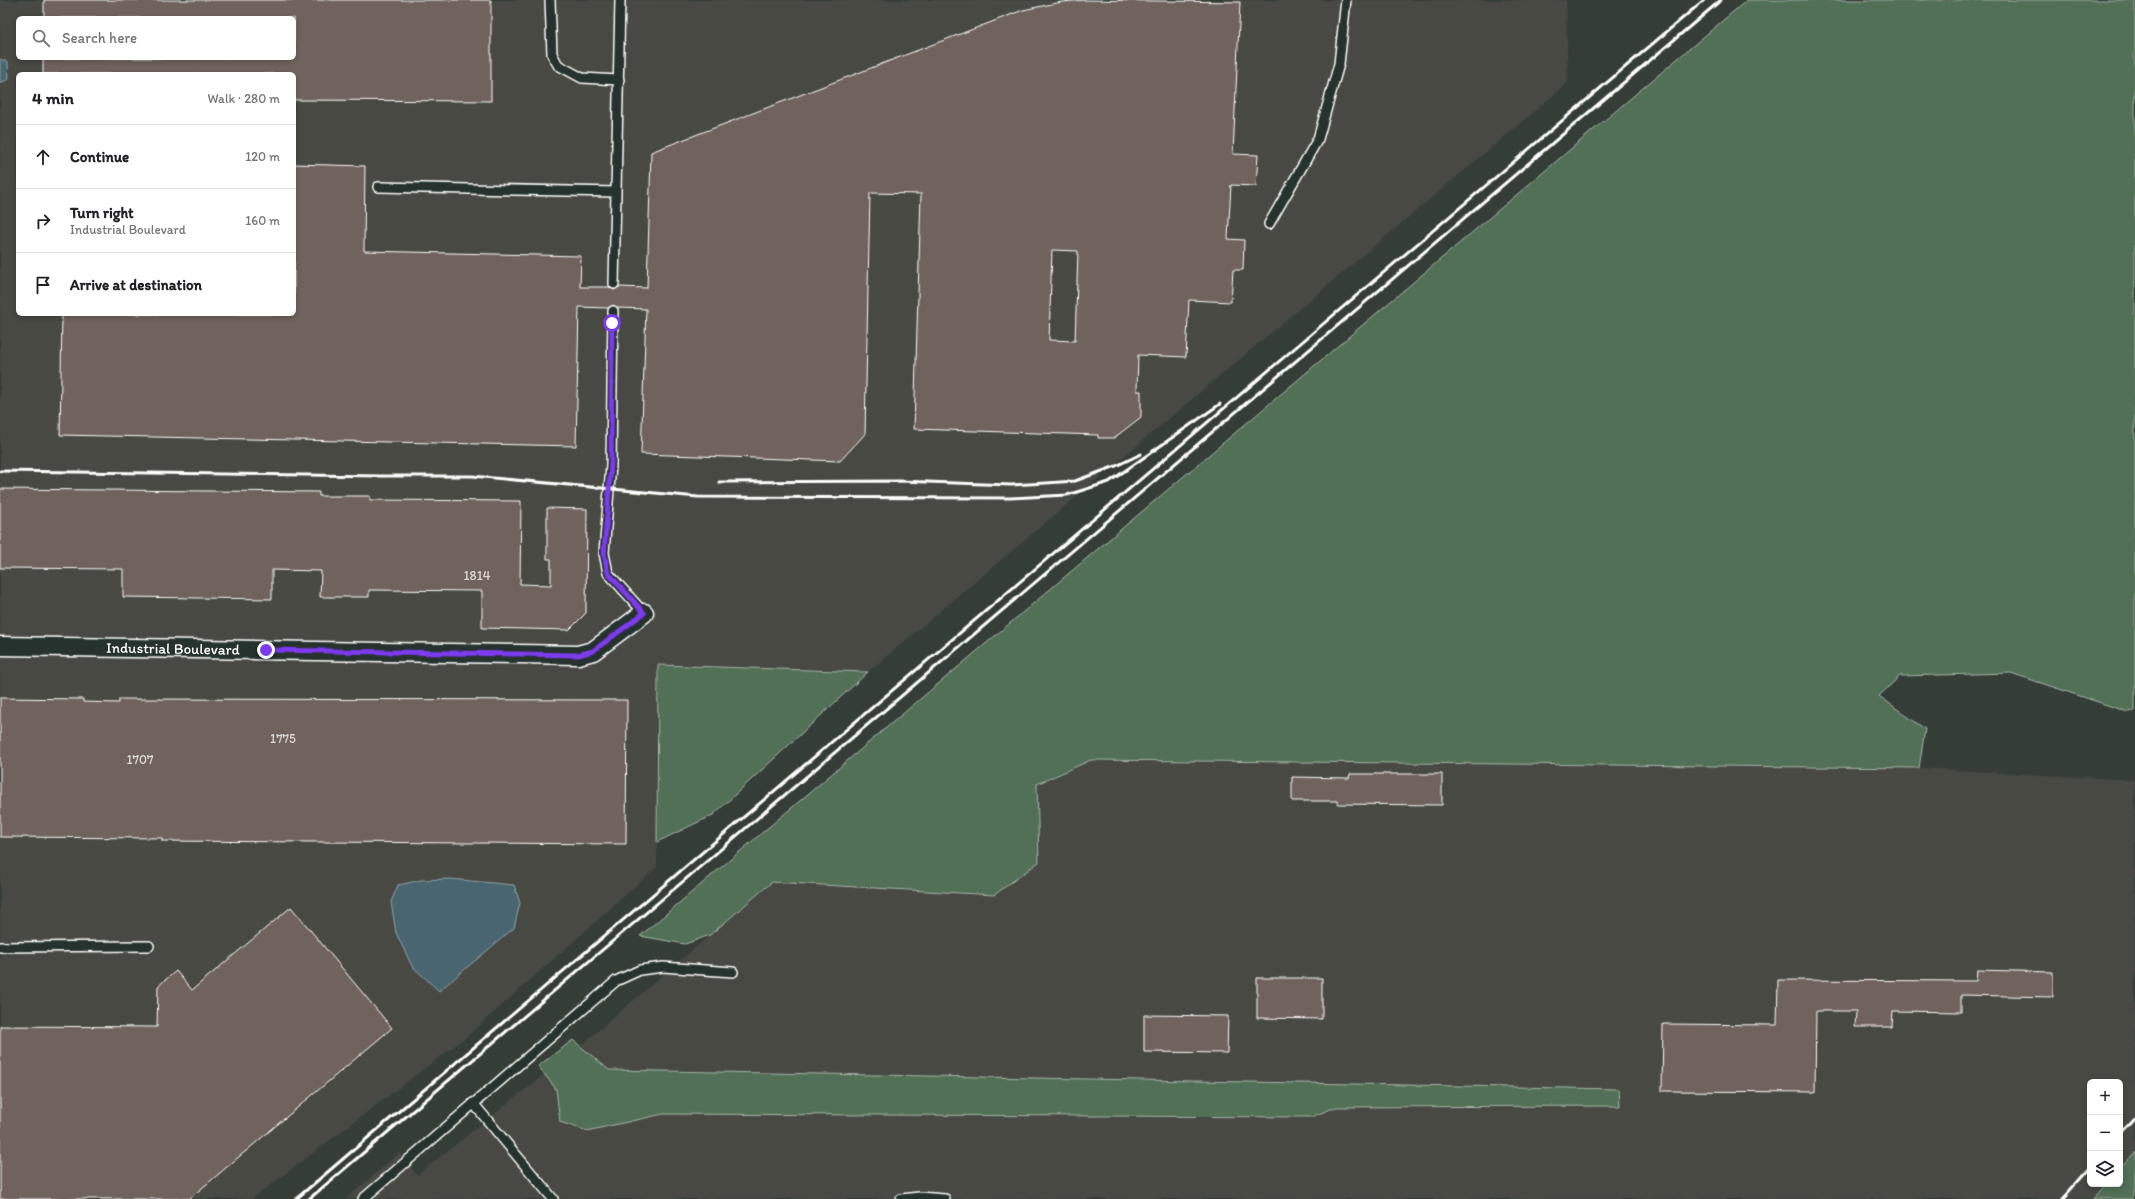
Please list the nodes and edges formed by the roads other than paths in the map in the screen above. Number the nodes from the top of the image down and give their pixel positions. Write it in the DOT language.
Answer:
graph roads {
  1 [pos="550,0"];
  2 [pos="620,0"];
  3 [pos="1346,0"];
  4 [pos="619,80"];
  5 [pos="378,187"];
  6 [pos="616,192"];
  7 [pos="1269,224"];
  8 [pos="614,284"];
  9 [pos="613,311"];
  10 [pos="644,613"];
  11 [pos="0,646"];
  12 [pos="149,946"];
  13 [pos="0,947"];
  14 [pos="733,972"];
  15 [pos="473,1103"];
  16 [pos="363,1199"];
  17 [pos="553,1199"];
  18 [pos="900,1199"];
  19 [pos="945,1199"];
  1 -- 4 [label="lane"];
  2 -- 4 [label="lane"];
  3 -- 7 [label="lane"];
  4 -- 6 [label="lane"];
  5 -- 6 [label="lane"];
  6 -- 8 [label="lane"];
  9 -- 10 [label="lane"];
  10 -- 11 [label="street, Industrial Boulevard"];
  12 -- 13 [label="lane"];
  14 -- 15 [label="lane"];
  15 -- 16 [label="lane"];
  15 -- 17 [label="lane"];
  18 -- 19 [label="lane"];
}
